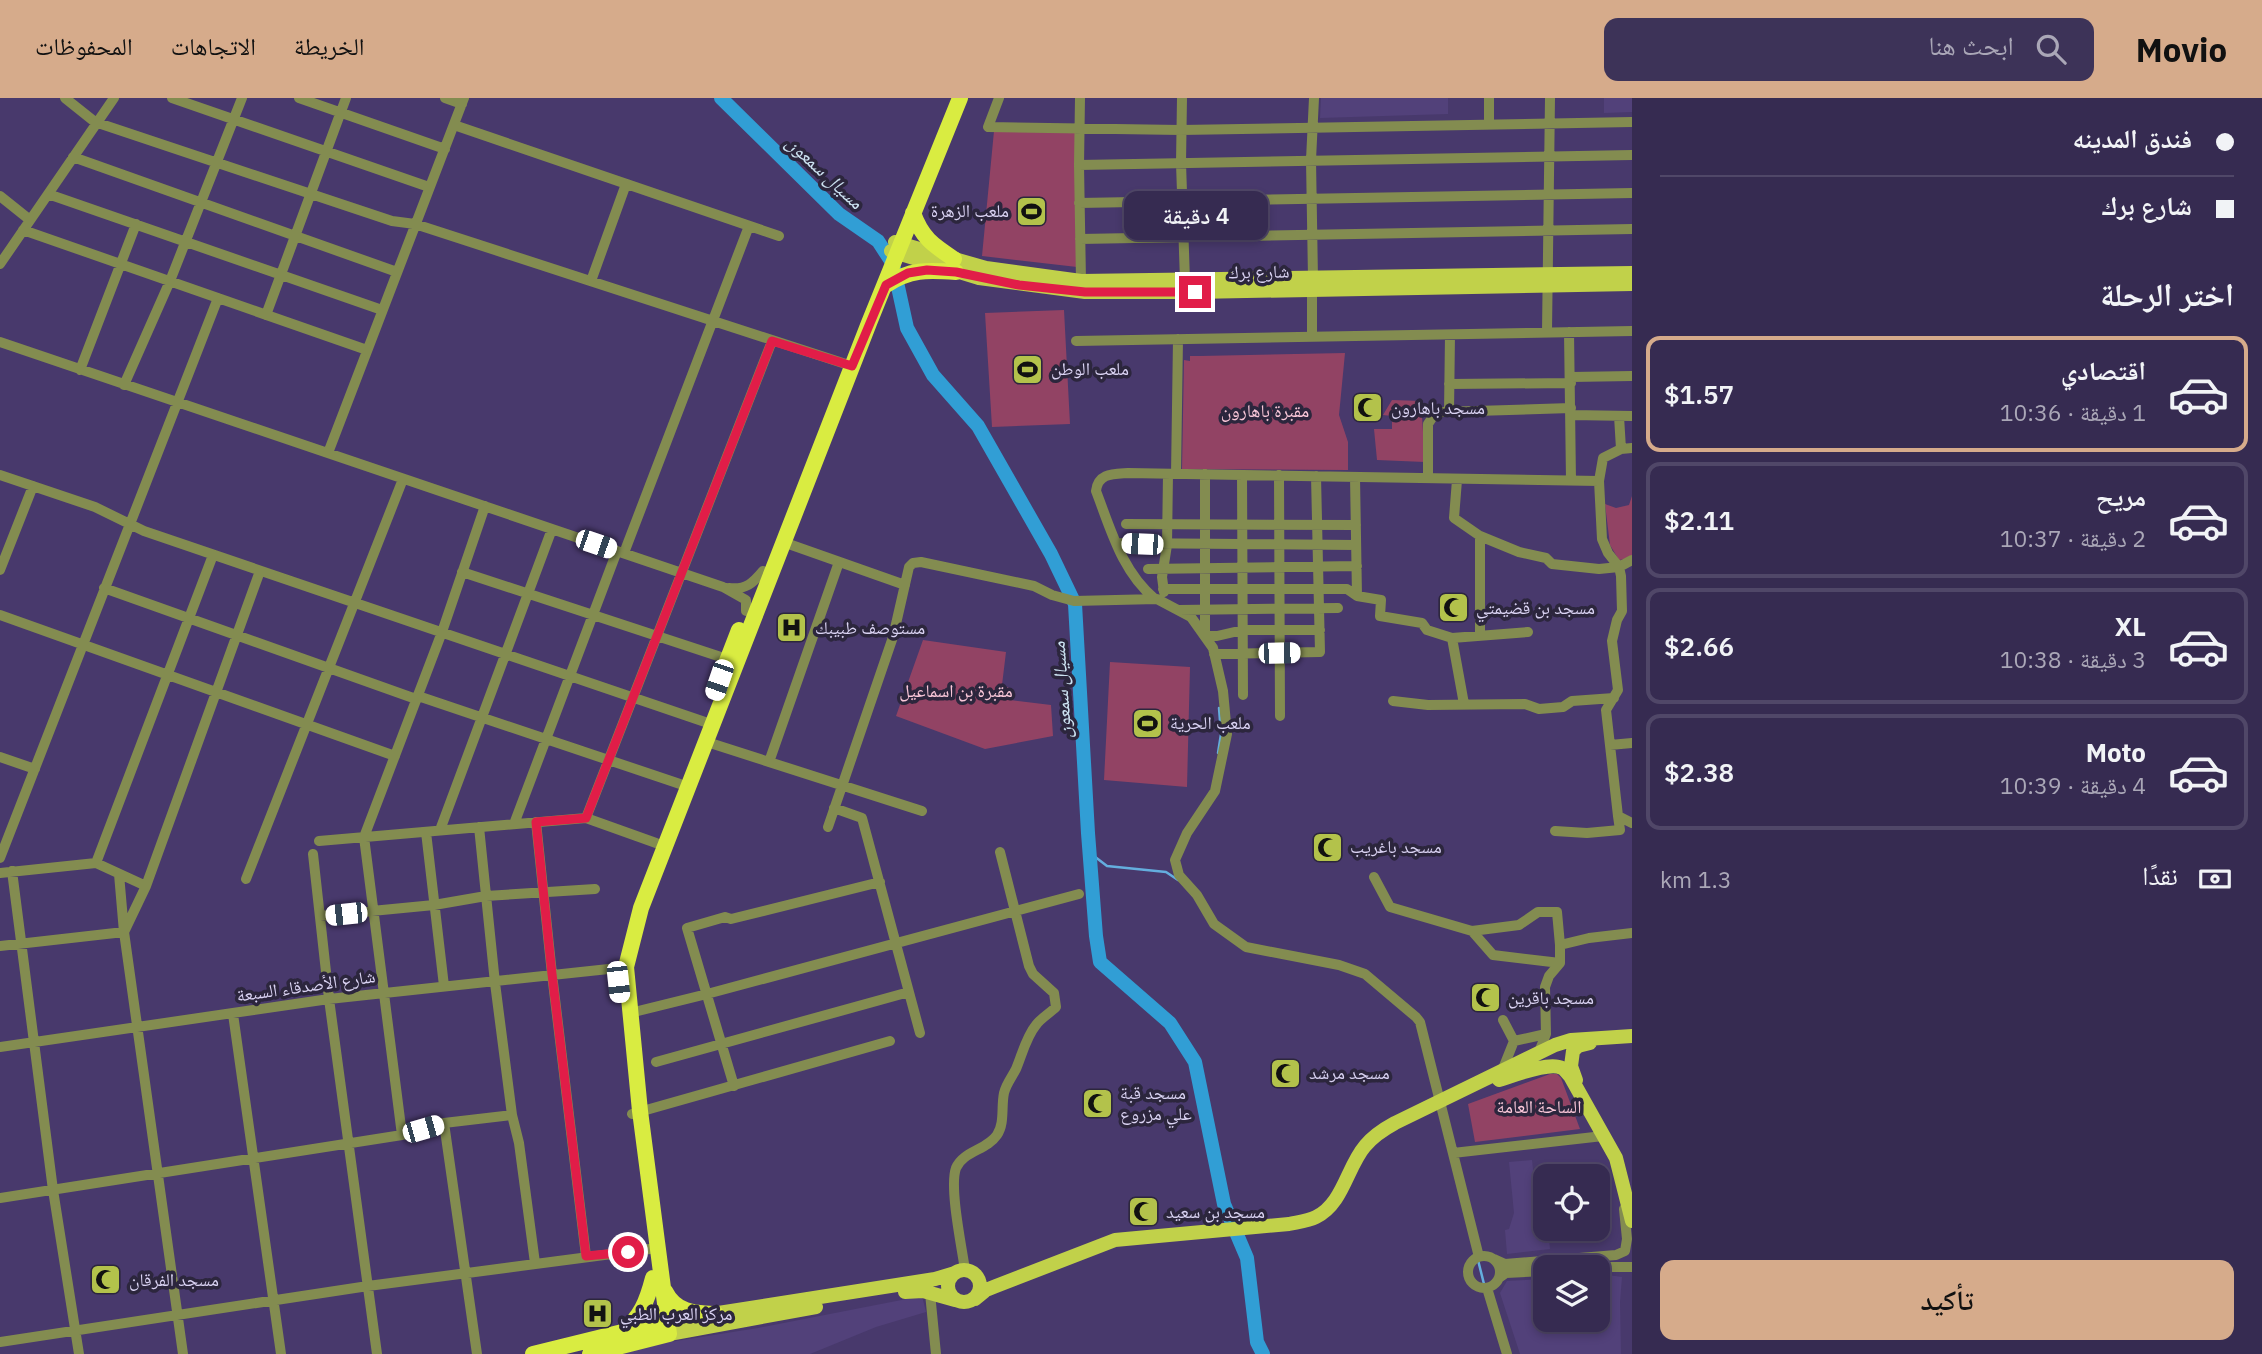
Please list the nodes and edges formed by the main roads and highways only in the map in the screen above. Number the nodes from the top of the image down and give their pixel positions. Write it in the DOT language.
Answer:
graph roads {
  1 [pos="952,98"];
  2 [pos="960,98"];
  3 [pos="913,213"];
  4 [pos="896,247"];
  5 [pos="955,265"];
  6 [pos="1632,273"];
  7 [pos="1548,280"];
  8 [pos="1312,284"];
  9 [pos="1632,284"];
  10 [pos="886,285"];
  11 [pos="850,365"];
  12 [pos="685,785"];
  13 [pos="1632,1036"];
  14 [pos="1612,1037"];
  15 [pos="1461,1091"];
  16 [pos="1585,1103"];
  17 [pos="636,1113"];
  18 [pos="1632,1222"];
  19 [pos="965,1272"];
  20 [pos="1014,1280"];
  21 [pos="658,1281"];
  22 [pos="975,1299"];
  23 [pos="955,1300"];
  24 [pos="716,1314"];
  25 [pos="663,1329"];
  26 [pos="620,1334"];
  27 [pos="533,1354"];
  28 [pos="590,1354"];
  1 -- 4 [label="highway"];
  2 -- 3 [label="highway"];
  3 -- 4 [label="highway"];
  3 -- 5 [label="highway"];
  4 -- 5 [label="main road, شارع برك"];
  4 -- 10 [label="highway"];
  4 -- 11 [label="highway"];
  5 -- 8 [label="main road, شارع برك"];
  5 -- 8 [label="main road, شارع برك"];
  5 -- 10 [label="highway"];
  6 -- 7 [label="main road, شارع برك"];
  7 -- 8 [label="main road, شارع برك"];
  7 -- 9 [label="main road, شارع برك"];
  10 -- 11 [label="highway"];
  11 -- 12 [label="highway"];
  11 -- 12 [label="highway"];
  12 -- 17 [label="highway"];
  12 -- 17 [label="highway"];
  13 -- 14 [label="main road"];
  14 -- 15 [label="main road"];
  14 -- 16 [label="main road"];
  15 -- 16 [label="main road"];
  15 -- 20 [label="main road"];
  16 -- 18 [label="main road"];
  17 -- 21 [label="highway"];
  17 -- 21 [label="highway"];
  19 -- 20 [label="main road"];
  19 -- 22 [label="main road"];
  19 -- 23 [label="main road"];
  19 -- 24 [label="main road"];
  20 -- 22 [label="main road"];
  21 -- 24 [label="highway"];
  21 -- 25 [label="highway"];
  21 -- 26 [label="highway"];
  22 -- 23 [label="main road"];
  23 -- 25 [label="main road"];
  24 -- 25 [label="main road"];
  25 -- 26 [label="highway"];
  25 -- 28 [label="highway"];
  26 -- 27 [label="highway"];
}
